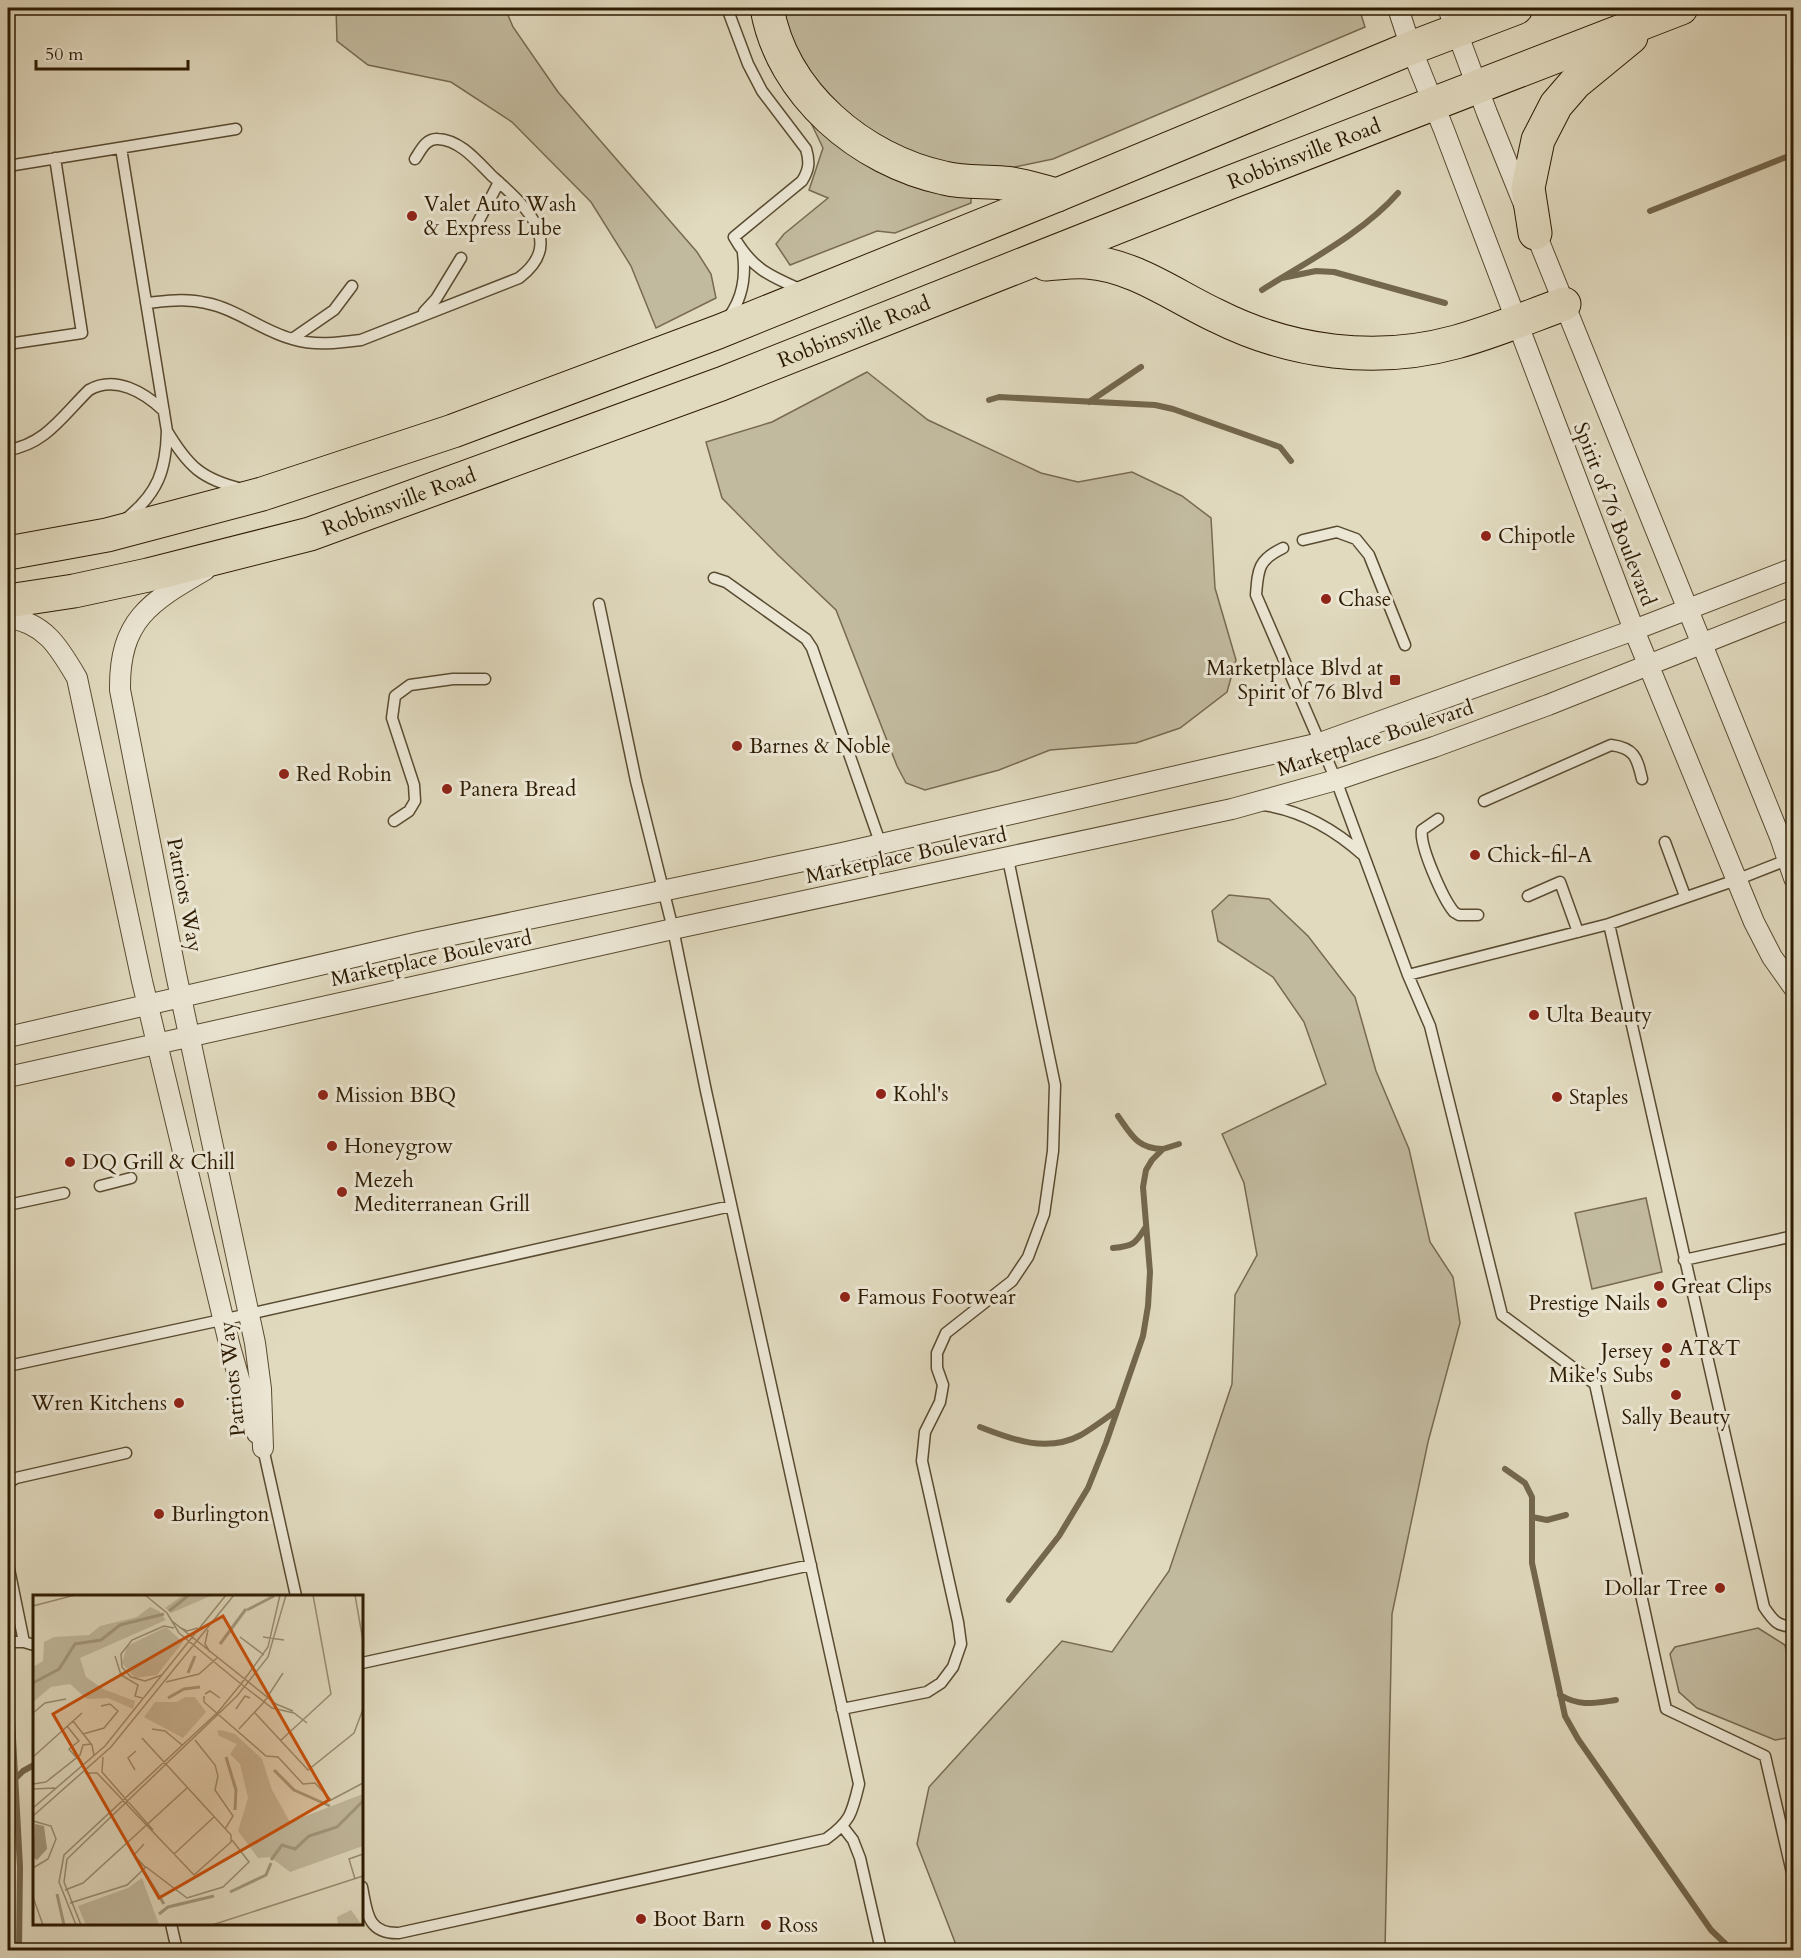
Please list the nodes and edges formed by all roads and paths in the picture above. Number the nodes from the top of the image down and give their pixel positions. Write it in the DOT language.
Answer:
graph roads {
  1 [pos="727,8"];
  2 [pos="767,8"];
  3 [pos="1398,8"];
  4 [pos="1516,8"];
  5 [pos="1669,12"];
  6 [pos="1453,19"];
  7 [pos="1411,48"];
  8 [pos="1476,86"];
  9 [pos="1434,103"];
  10 [pos="236,129"];
  11 [pos="121,148"];
  12 [pos="55,158"];
  13 [pos="416,159"];
  14 [pos="8,166"];
  15 [pos="500,182"];
  16 [pos="1057,195"];
  17 [pos="476,228"];
  18 [pos="1535,233"];
  19 [pos="743,253"];
  20 [pos="461,258"];
  21 [pos="1020,265"];
  22 [pos="352,286"];
  23 [pos="812,295"];
  24 [pos="146,303"];
  25 [pos="1564,304"];
  26 [pos="422,315"];
  27 [pos="1516,321"];
  28 [pos="718,333"];
  29 [pos="291,339"];
  30 [pos="8,344"];
  31 [pos="164,411"];
  32 [pos="167,431"];
  33 [pos="8,450"];
  34 [pos="262,494"];
  35 [pos="107,535"];
  36 [pos="1303,540"];
  37 [pos="1283,548"];
  38 [pos="8,553"];
  39 [pos="234,553"];
  40 [pos="1794,568"];
  41 [pos="714,578"];
  42 [pos="8,602"];
  43 [pos="599,604"];
  44 [pos="1794,607"];
  45 [pos="1687,609"];
  46 [pos="8,618"];
  47 [pos="1634,630"];
  48 [pos="1701,642"];
  49 [pos="1405,645"];
  50 [pos="1647,664"];
  51 [pos="485,679"];
  52 [pos="1320,743"];
  53 [pos="1642,779"];
  54 [pos="1336,780"];
  55 [pos="1484,801"];
  56 [pos="1250,803"];
  57 [pos="1438,819"];
  58 [pos="394,821"];
  59 [pos="1665,842"];
  60 [pos="881,845"];
  61 [pos="1364,855"];
  62 [pos="1008,859"];
  63 [pos="1792,865"];
  64 [pos="1736,880"];
  65 [pos="664,890"];
  66 [pos="1528,896"];
  67 [pos="1685,896"];
  68 [pos="1478,915"];
  69 [pos="1609,924"];
  70 [pos="673,929"];
  71 [pos="1578,932"];
  72 [pos="1408,975"];
  73 [pos="1794,988"];
  74 [pos="182,996"];
  75 [pos="148,1004"];
  76 [pos="191,1036"];
  77 [pos="8,1037"];
  78 [pos="157,1044"];
  79 [pos="8,1077"];
  80 [pos="131,1178"];
  81 [pos="100,1186"];
  82 [pos="64,1193"];
  83 [pos="8,1205"];
  84 [pos="731,1206"];
  85 [pos="1794,1236"];
  86 [pos="1684,1260"];
  87 [pos="249,1314"];
  88 [pos="224,1319"];
  89 [pos="8,1365"];
  90 [pos="263,1448"];
  91 [pos="126,1454"];
  92 [pos="8,1483"];
  93 [pos="8,1564"];
  94 [pos="811,1566"];
  95 [pos="296,1595"];
  96 [pos="1794,1626"];
  97 [pos="8,1642"];
  98 [pos="29,1643"];
  99 [pos="363,1664"];
  100 [pos="842,1709"];
  101 [pos="843,1827"];
  102 [pos="1794,1881"];
  103 [pos="363,1892"];
  104 [pos="171,1925"];
  105 [pos="177,1950"];
  106 [pos="881,1950"];
  1 -- 19 [label="lane"];
  2 -- 16 [label="highway"];
  3 -- 7 [label="street, Spirit of 76 Boulevard"];
  4 -- 6 [label="highway"];
  5 -- 8 [label="highway, Robbinsville Road"];
  5 -- 18 [label="highway"];
  6 -- 7 [label="highway"];
  6 -- 8 [label="street, Spirit of 76 Boulevard"];
  7 -- 9 [label="street, Spirit of 76 Boulevard"];
  7 -- 16 [label="highway"];
  8 -- 9 [label="highway, Robbinsville Road"];
  8 -- 18 [label="street, Spirit of 76 Boulevard"];
  9 -- 21 [label="highway, Robbinsville Road"];
  9 -- 27 [label="street, Spirit of 76 Boulevard"];
  10 -- 11 [label="lane"];
  11 -- 12 [label="lane"];
  11 -- 24 [label="lane"];
  12 -- 14 [label="lane"];
  12 -- 30 [label="lane"];
  13 -- 15 [label="lane"];
  15 -- 17 [label="lane"];
  15 -- 26 [label="lane"];
  16 -- 23 [label="highway"];
  18 -- 25 [label="street, Spirit of 76 Boulevard"];
  19 -- 23 [label="lane"];
  19 -- 28 [label="lane"];
  20 -- 26 [label="lane"];
  21 -- 27 [label="highway"];
  21 -- 39 [label="highway, Robbinsville Road"];
  22 -- 29 [label="lane"];
  23 -- 28 [label="highway"];
  24 -- 29 [label="lane"];
  24 -- 31 [label="lane"];
  25 -- 27 [label="highway"];
  25 -- 45 [label="street, Spirit of 76 Boulevard"];
  26 -- 29 [label="lane"];
  27 -- 47 [label="street, Spirit of 76 Boulevard"];
  28 -- 34 [label="highway"];
  31 -- 32 [label="lane"];
  31 -- 33 [label="lane"];
  32 -- 34 [label="lane"];
  32 -- 35 [label="lane"];
  34 -- 35 [label="highway"];
  35 -- 38 [label="highway"];
  36 -- 49 [label="lane"];
  37 -- 52 [label="lane"];
  39 -- 42 [label="highway, Robbinsville Road"];
  39 -- 74 [label="street, Patriots Way"];
  40 -- 45 [label="street, Marketplace Boulevard"];
  41 -- 60 [label="lane"];
  43 -- 65 [label="lane"];
  44 -- 48 [label="street, Marketplace Boulevard"];
  45 -- 47 [label="street, Marketplace Boulevard"];
  45 -- 48 [label="street, Spirit of 76 Boulevard"];
  46 -- 75 [label="street, Patriots Way"];
  47 -- 50 [label="street, Spirit of 76 Boulevard"];
  47 -- 52 [label="street, Marketplace Boulevard"];
  48 -- 50 [label="street, Marketplace Boulevard"];
  48 -- 63 [label="street, Spirit of 76 Boulevard"];
  50 -- 54 [label="street, Marketplace Boulevard"];
  50 -- 64 [label="street, Spirit of 76 Boulevard"];
  51 -- 58 [label="lane"];
  52 -- 54 [label="lane"];
  52 -- 60 [label="street, Marketplace Boulevard"];
  53 -- 55 [label="lane"];
  54 -- 56 [label="street, Marketplace Boulevard"];
  54 -- 61 [label="lane"];
  56 -- 61 [label="lane"];
  56 -- 62 [label="street, Marketplace Boulevard"];
  57 -- 68 [label="lane"];
  59 -- 67 [label="lane"];
  60 -- 65 [label="street, Marketplace Boulevard"];
  61 -- 72 [label="lane"];
  62 -- 70 [label="street, Marketplace Boulevard"];
  62 -- 100 [label="lane"];
  63 -- 64 [label="lane"];
  64 -- 67 [label="lane"];
  64 -- 73 [label="street, Spirit of 76 Boulevard"];
  65 -- 70 [label="lane"];
  65 -- 74 [label="street, Marketplace Boulevard"];
  66 -- 71 [label="lane"];
  67 -- 69 [label="lane"];
  69 -- 71 [label="lane"];
  69 -- 86 [label="lane"];
  70 -- 76 [label="street, Marketplace Boulevard"];
  70 -- 84 [label="lane"];
  71 -- 72 [label="lane"];
  72 -- 102 [label="lane"];
  74 -- 75 [label="street, Marketplace Boulevard"];
  74 -- 76 [label="street, Patriots Way"];
  75 -- 77 [label="street, Marketplace Boulevard"];
  75 -- 78 [label="street, Patriots Way"];
  76 -- 78 [label="street, Marketplace Boulevard"];
  76 -- 87 [label="street, Patriots Way"];
  78 -- 79 [label="street, Marketplace Boulevard"];
  78 -- 88 [label="street, Patriots Way"];
  80 -- 81 [label="lane"];
  82 -- 83 [label="lane"];
  84 -- 87 [label="lane"];
  84 -- 94 [label="lane"];
  85 -- 86 [label="lane"];
  86 -- 96 [label="lane"];
  87 -- 88 [label="lane"];
  87 -- 90 [label="street, Patriots Way"];
  88 -- 89 [label="lane"];
  88 -- 90 [label="street, Patriots Way"];
  90 -- 95 [label="lane"];
  91 -- 92 [label="lane"];
  93 -- 98 [label="lane"];
  94 -- 99 [label="lane"];
  94 -- 100 [label="lane"];
  97 -- 98 [label="lane"];
  100 -- 101 [label="lane"];
  101 -- 103 [label="lane"];
  101 -- 106 [label="lane"];
  104 -- 105 [label="lane"];
}
